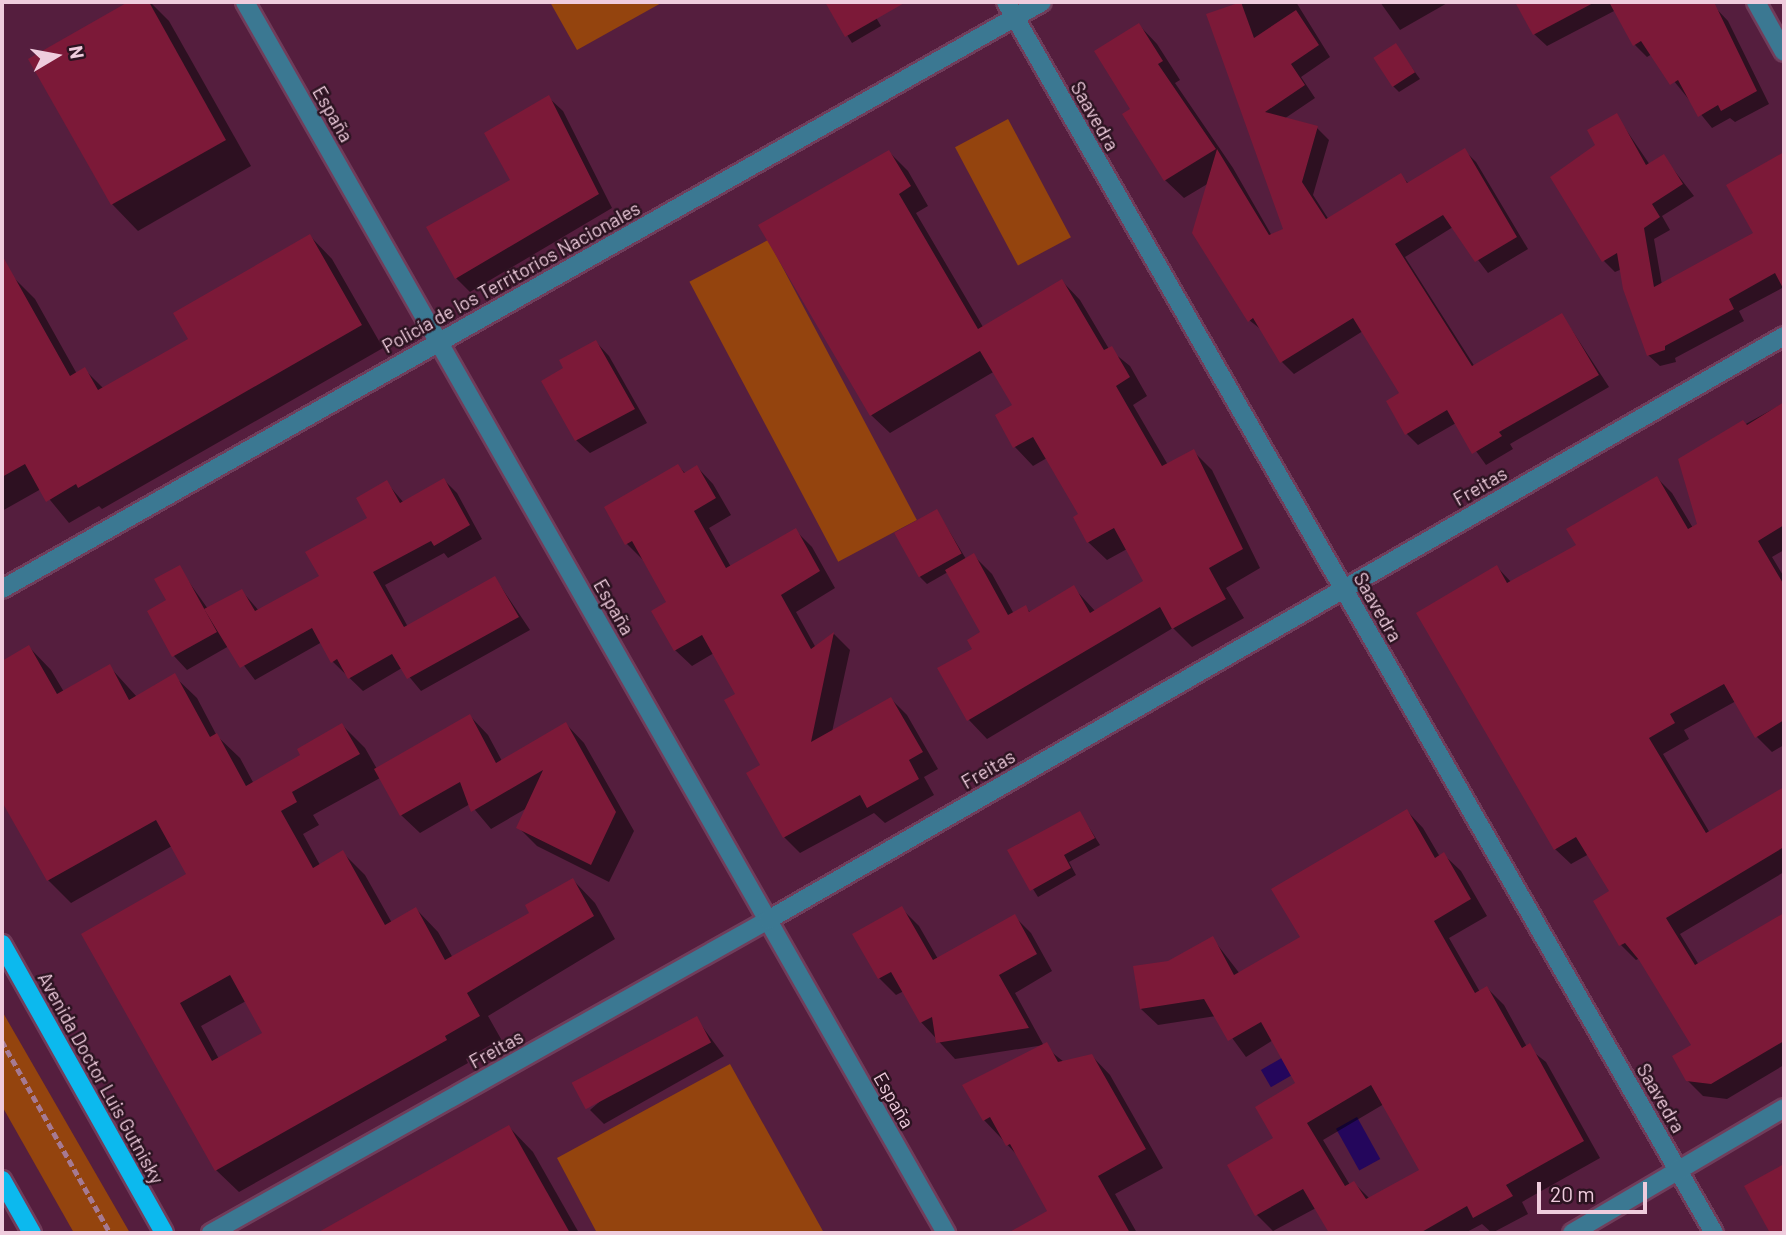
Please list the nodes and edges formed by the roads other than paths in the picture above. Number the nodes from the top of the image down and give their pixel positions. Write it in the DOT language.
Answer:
graph roads {
  1 [pos="245,2"];
  2 [pos="1042,2"];
  3 [pos="1756,2"];
  4 [pos="1010,10"];
  5 [pos="1784,52"];
  6 [pos="1784,336"];
  7 [pos="439,343"];
  8 [pos="2,589"];
  9 [pos="1343,589"];
  10 [pos="768,920"];
  11 [pos="2,944"];
  12 [pos="1784,1108"];
  13 [pos="1677,1169"];
  14 [pos="2,1180"];
  15 [pos="32,1233"];
  16 [pos="164,1233"];
  17 [pos="211,1233"];
  18 [pos="946,1233"];
  19 [pos="1572,1233"];
  20 [pos="1714,1233"];
  1 -- 7 [label="street, España"];
  2 -- 4 [label="street, Policía de los Territorios Nacionales"];
  3 -- 5 [label="street"];
  4 -- 7 [label="street, Policía de los Territorios Nacionales"];
  4 -- 9 [label="street, Saavedra"];
  6 -- 9 [label="street, Freitas"];
  7 -- 8 [label="street, Policía de los Territorios Nacionales"];
  7 -- 10 [label="street, España"];
  9 -- 10 [label="street, Freitas"];
  9 -- 13 [label="street, Saavedra"];
  10 -- 17 [label="street, Freitas"];
  10 -- 18 [label="street, España"];
  11 -- 16 [label="main road, Avenida Doctor Luis Gutnisky"];
  12 -- 13 [label="street"];
  13 -- 19 [label="street"];
  13 -- 20 [label="street, Saavedra"];
  14 -- 15 [label="main road"];
}
